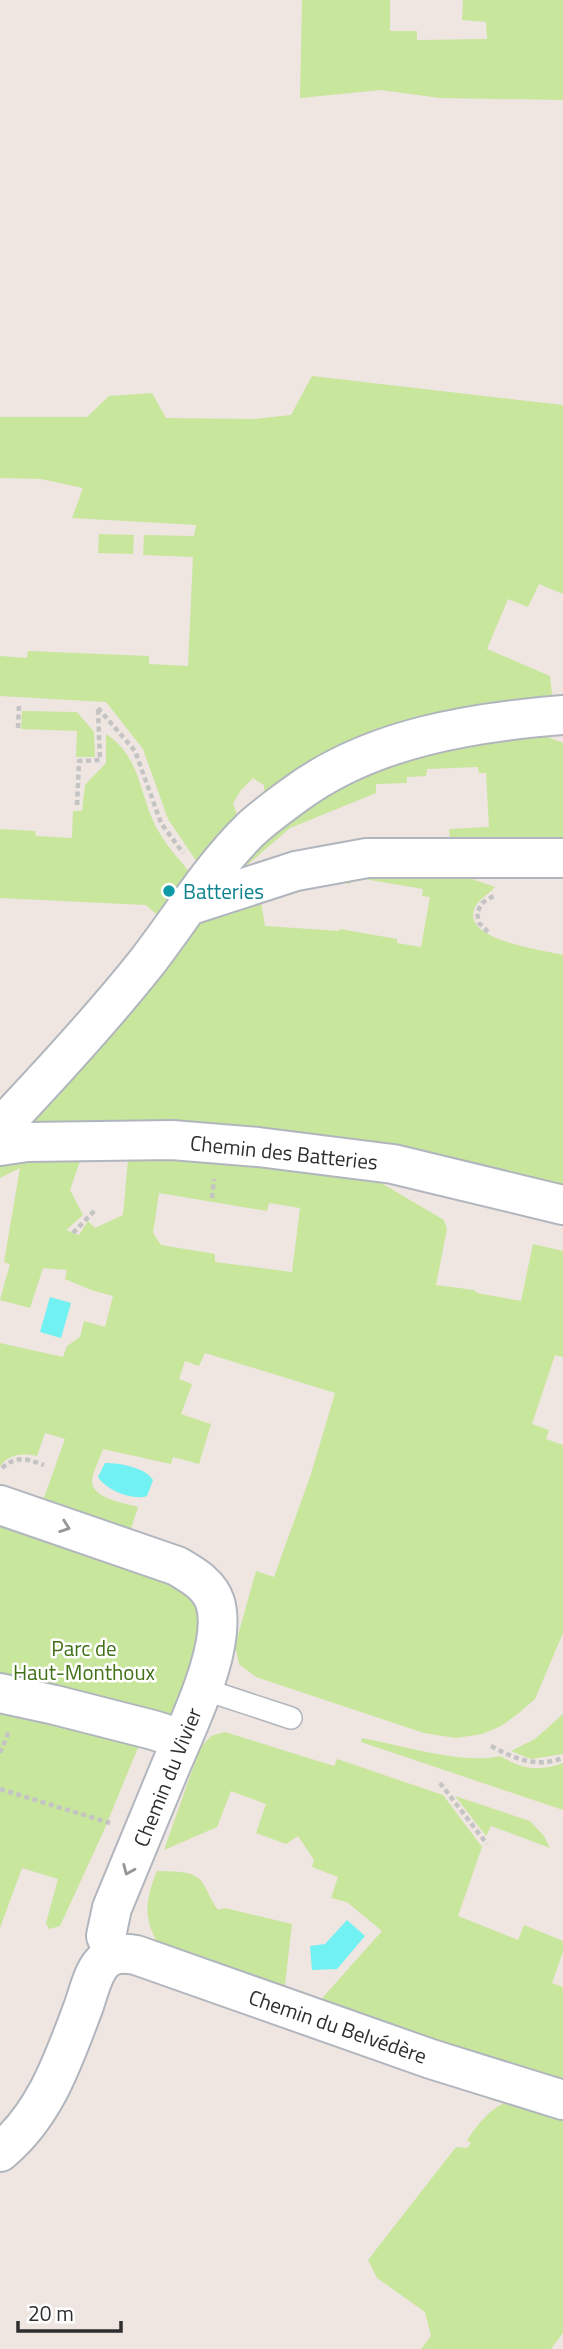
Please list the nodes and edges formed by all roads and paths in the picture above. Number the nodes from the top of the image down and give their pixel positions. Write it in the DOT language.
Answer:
graph roads {
  1 [pos="19,705"];
  2 [pos="563,715"];
  3 [pos="18,728"];
  4 [pos="77,805"];
  5 [pos="563,858"];
  6 [pos="499,890"];
  7 [pos="197,893"];
  8 [pos="488,932"];
  9 [pos="0,1128"];
  10 [pos="0,1146"];
  11 [pos="563,1205"];
  12 [pos="96,1209"];
  13 [pos="74,1233"];
  14 [pos="44,1465"];
  15 [pos="0,1472"];
  16 [pos="0,1505"];
  17 [pos="203,1689"];
  18 [pos="0,1693"];
  19 [pos="291,1718"];
  20 [pos="182,1739"];
  21 [pos="491,1746"];
  22 [pos="563,1758"];
  23 [pos="440,1783"];
  24 [pos="0,1789"];
  25 [pos="114,1825"];
  26 [pos="487,1844"];
  27 [pos="114,1955"];
  28 [pos="563,2099"];
  29 [pos="0,2152"];
  1 -- 3 [label="path"];
  2 -- 7 [label="street"];
  4 -- 7 [label="path"];
  5 -- 7 [label="street"];
  6 -- 8 [label="path"];
  7 -- 9 [label="street"];
  10 -- 11 [label="street, Chemin des Batteries"];
  12 -- 13 [label="path"];
  14 -- 15 [label="path"];
  16 -- 17 [label="street, Chemin du Vivier, one-way"];
  17 -- 19 [label="lane"];
  17 -- 20 [label="street, Chemin du Vivier"];
  18 -- 20 [label="street"];
  20 -- 27 [label="street, Chemin du Vivier, one-way"];
  21 -- 22 [label="path"];
  23 -- 26 [label="path"];
  24 -- 25 [label="path"];
  27 -- 28 [label="street, Chemin du Belvédère"];
  27 -- 29 [label="street"];
}
